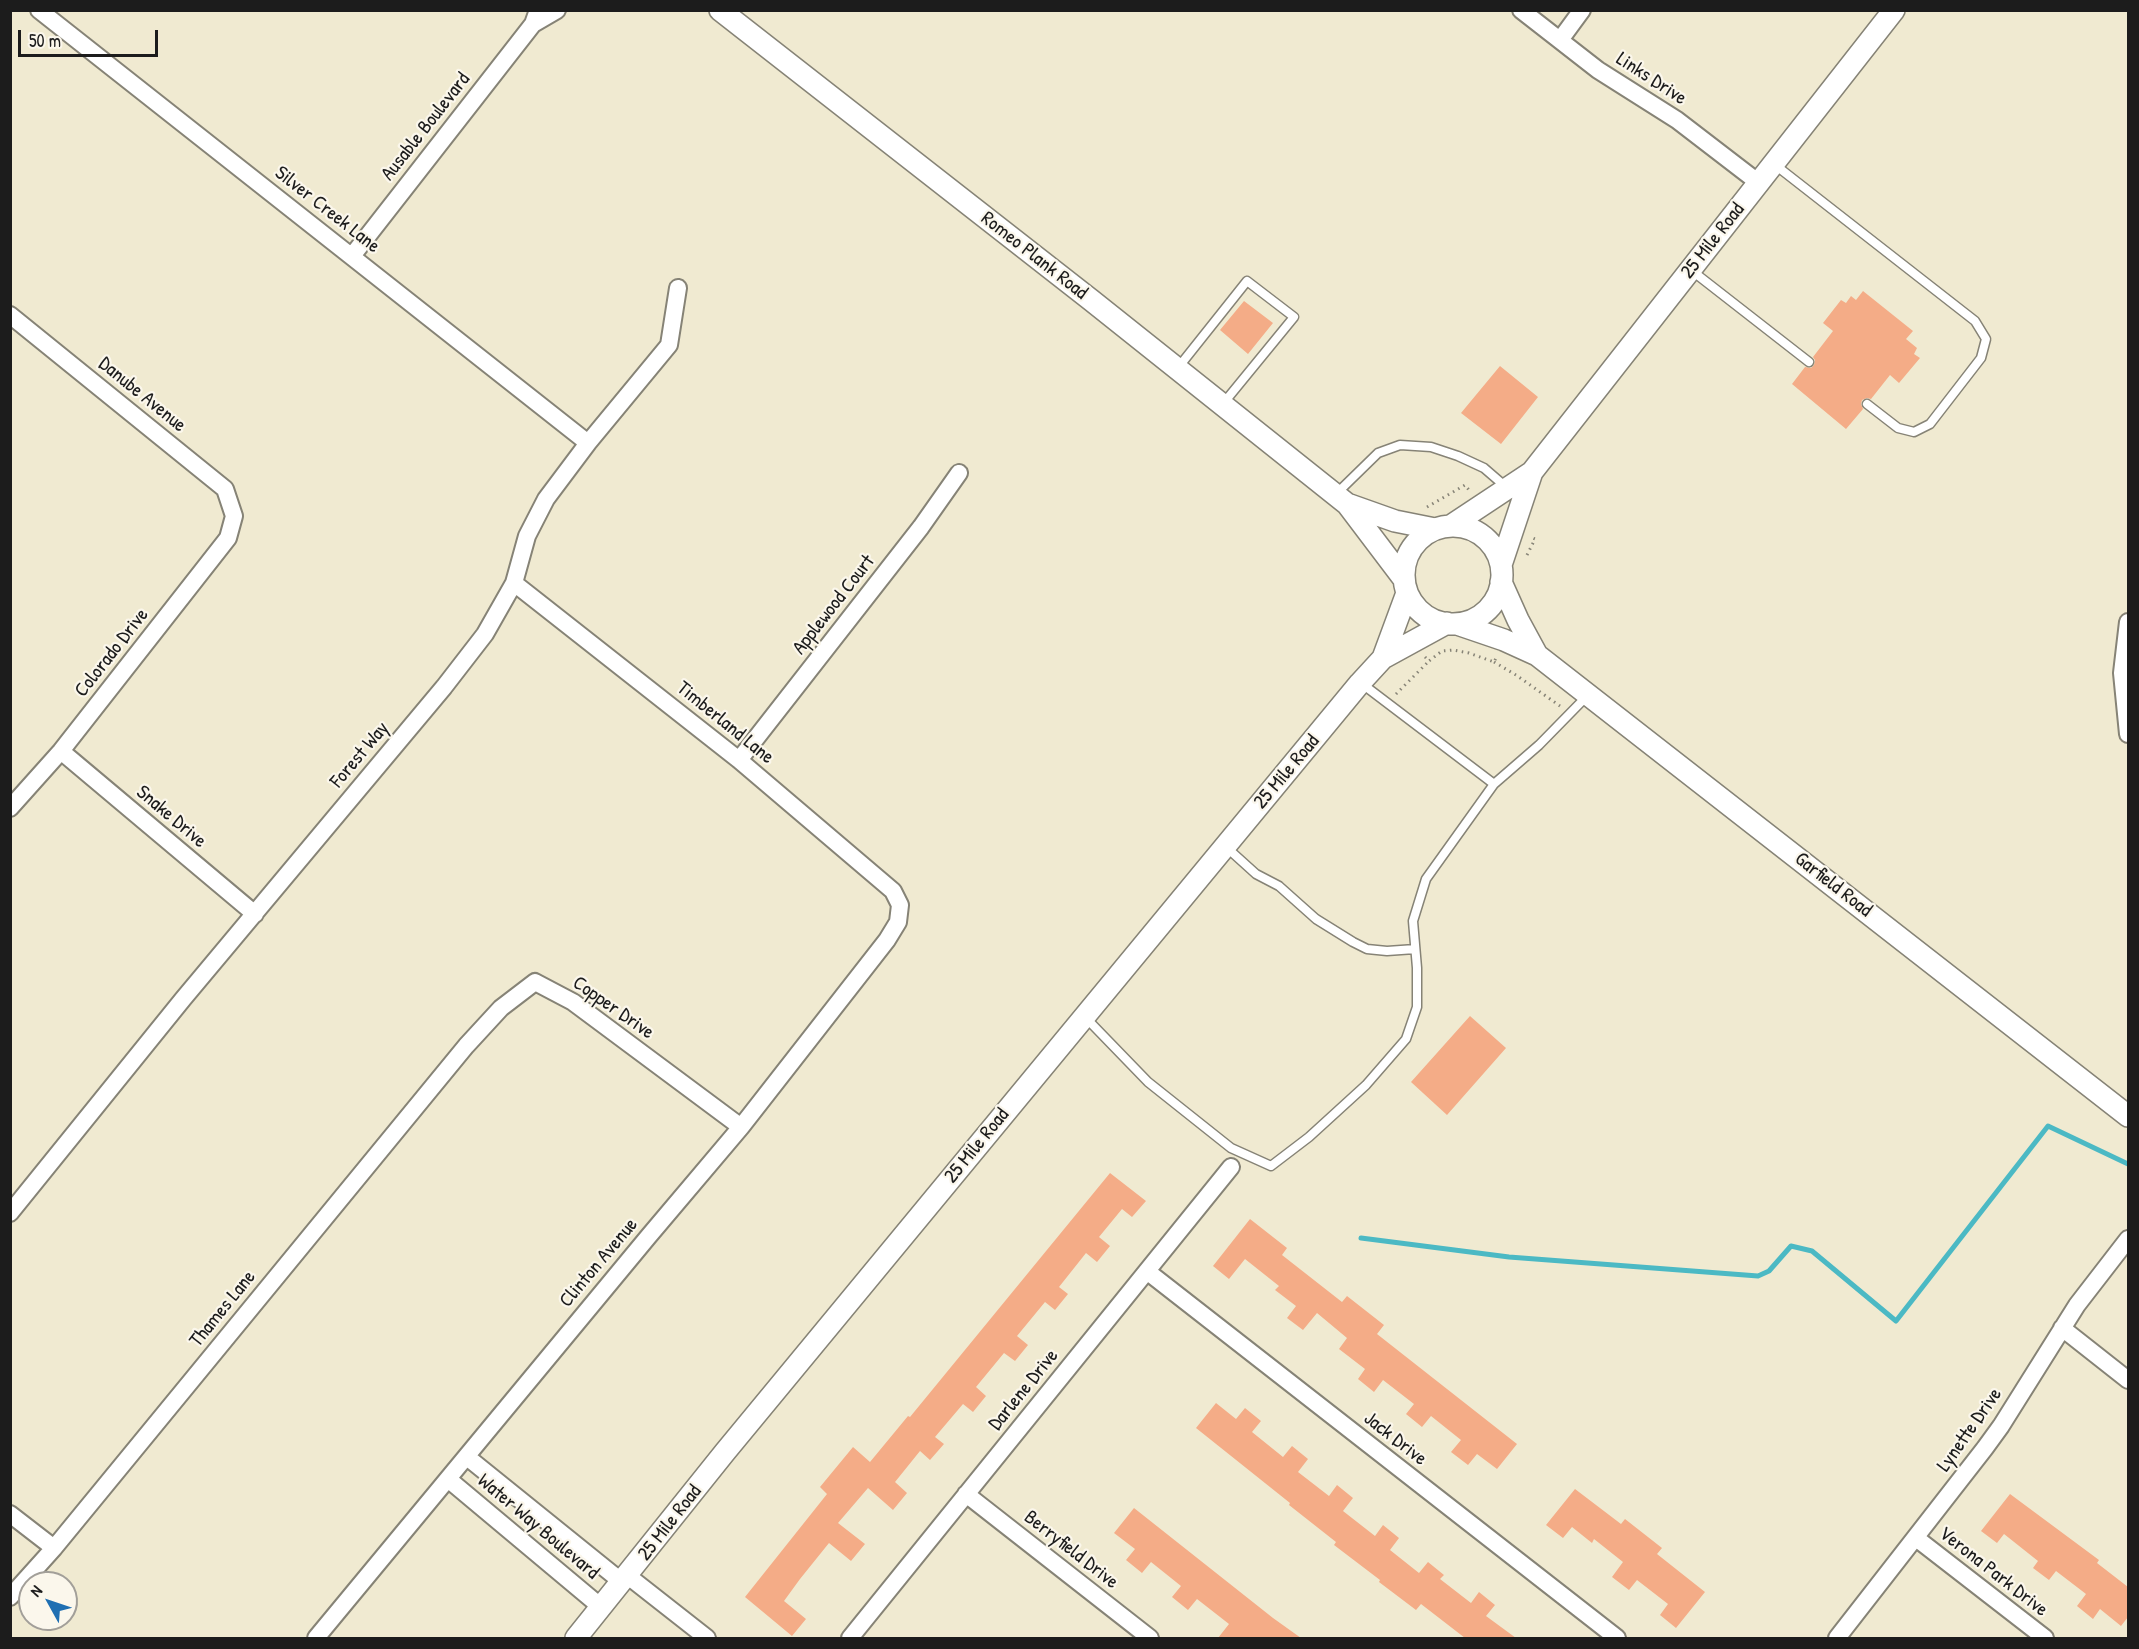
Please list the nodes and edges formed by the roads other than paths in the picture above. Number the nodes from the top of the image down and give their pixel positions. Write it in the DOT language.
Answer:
graph roads {
  1 [pos="39,10"];
  2 [pos="557,10"];
  3 [pos="720,10"];
  4 [pos="1521,10"];
  5 [pos="1582,10"];
  6 [pos="1894,10"];
  7 [pos="536,17"];
  8 [pos="1560,40"];
  9 [pos="1774,164"];
  10 [pos="1759,183"];
  11 [pos="352,256"];
  12 [pos="1690,269"];
  13 [pos="678,288"];
  14 [pos="10,315"];
  15 [pos="1809,362"];
  16 [pos="1177,369"];
  17 [pos="1867,404"];
  18 [pos="1222,405"];
  19 [pos="588,443"];
  20 [pos="1532,472"];
  21 [pos="959,473"];
  22 [pos="1506,487"];
  23 [pos="1341,499"];
  24 [pos="234,516"];
  25 [pos="1443,527"];
  26 [pos="1501,573"];
  27 [pos="514,583"];
  28 [pos="1405,586"];
  29 [pos="2128,622"];
  30 [pos="1452,623"];
  31 [pos="1537,654"];
  32 [pos="1383,658"];
  33 [pos="1360,683"];
  34 [pos="1589,694"];
  35 [pos="2128,734"];
  36 [pos="61,751"];
  37 [pos="739,760"];
  38 [pos="1494,784"];
  39 [pos="10,808"];
  40 [pos="1225,846"];
  41 [pos="900,905"];
  42 [pos="255,914"];
  43 [pos="1415,949"];
  44 [pos="1084,1017"];
  45 [pos="466,1046"];
  46 [pos="2128,1116"];
  47 [pos="741,1127"];
  48 [pos="1231,1167"];
  49 [pos="10,1213"];
  50 [pos="2128,1239"];
  51 [pos="1148,1272"];
  52 [pos="2062,1328"];
  53 [pos="2128,1380"];
  54 [pos="466,1457"];
  55 [pos="448,1479"];
  56 [pos="966,1494"];
  57 [pos="10,1514"];
  58 [pos="1916,1538"];
  59 [pos="54,1548"];
  60 [pos="625,1579"];
  61 [pos="10,1597"];
  62 [pos="602,1607"];
  63 [pos="316,1638"];
  64 [pos="576,1638"];
  65 [pos="707,1638"];
  66 [pos="850,1638"];
  67 [pos="1150,1638"];
  68 [pos="1617,1638"];
  69 [pos="1837,1638"];
  70 [pos="2045,1638"];
  1 -- 11 [label="street, Silver Creek Lane"];
  2 -- 7 [label="street, Ausable Boulevard"];
  3 -- 16 [label="street, Romeo Plank Road"];
  4 -- 8 [label="street, Links Drive"];
  5 -- 8 [label="street"];
  6 -- 9 [label="street, 25 Mile Road"];
  7 -- 11 [label="street, Ausable Boulevard"];
  8 -- 10 [label="street, Links Drive"];
  9 -- 10 [label="street, 25 Mile Road"];
  9 -- 17 [label="lane"];
  10 -- 12 [label="street, 25 Mile Road"];
  11 -- 19 [label="street, Silver Creek Lane"];
  12 -- 15 [label="lane"];
  12 -- 20 [label="street, 25 Mile Road"];
  13 -- 19 [label="street, Forest Way"];
  14 -- 24 [label="street, Danube Avenue"];
  16 -- 18 [label="street, Romeo Plank Road"];
  16 -- 18 [label="lane"];
  18 -- 23 [label="street, Romeo Plank Road"];
  19 -- 27 [label="street, Forest Way"];
  20 -- 22 [label="street, 25 Mile Road"];
  20 -- 26 [label="street, 25 Mile Road"];
  21 -- 37 [label="street, Applewood Court"];
  22 -- 23 [label="lane"];
  22 -- 25 [label="street, 25 Mile Road"];
  23 -- 25 [label="street, Romeo Plank Road"];
  23 -- 28 [label="street, Romeo Plank Road"];
  24 -- 36 [label="street, Colorado Drive"];
  25 -- 26 [label="street"];
  25 -- 28 [label="street"];
  26 -- 30 [label="street"];
  26 -- 31 [label="street, Garfield Road"];
  27 -- 37 [label="street, Timberland Lane"];
  27 -- 42 [label="street, Forest Way"];
  28 -- 30 [label="street"];
  28 -- 32 [label="street, 25 Mile Road"];
  29 -- 35 [label="street"];
  30 -- 31 [label="street, Garfield Road"];
  30 -- 32 [label="street, 25 Mile Road"];
  31 -- 34 [label="street, Garfield Road"];
  32 -- 33 [label="street, 25 Mile Road"];
  33 -- 38 [label="lane"];
  33 -- 40 [label="street, 25 Mile Road"];
  34 -- 38 [label="lane"];
  34 -- 46 [label="street, Garfield Road"];
  36 -- 39 [label="street, Colorado Drive"];
  36 -- 42 [label="street, Snake Drive"];
  37 -- 41 [label="street, Timberland Lane"];
  38 -- 43 [label="lane"];
  40 -- 43 [label="lane"];
  40 -- 44 [label="street, 25 Mile Road"];
  41 -- 47 [label="street, Clinton Avenue"];
  42 -- 49 [label="street, Forest Way"];
  43 -- 44 [label="lane"];
  44 -- 60 [label="street, 25 Mile Road"];
  45 -- 47 [label="street, Copper Drive"];
  45 -- 59 [label="street, Thames Lane"];
  47 -- 54 [label="street, Clinton Avenue"];
  48 -- 51 [label="street, Darlene Drive"];
  50 -- 52 [label="street, Lynette Drive"];
  51 -- 56 [label="street, Darlene Drive"];
  51 -- 68 [label="street, Jack Drive"];
  52 -- 53 [label="street"];
  52 -- 58 [label="street, Lynette Drive"];
  54 -- 55 [label="street, Clinton Avenue"];
  54 -- 60 [label="street, Water Way Boulevard"];
  55 -- 62 [label="street, Water Way Boulevard"];
  55 -- 63 [label="street, Clinton Avenue"];
  56 -- 66 [label="street, Darlene Drive"];
  56 -- 67 [label="street, Berryfield Drive"];
  57 -- 59 [label="street"];
  58 -- 69 [label="street, Lynette Drive"];
  58 -- 70 [label="street, Verona Park Drive"];
  59 -- 61 [label="street, Thames Lane"];
  60 -- 62 [label="street, 25 Mile Road"];
  60 -- 65 [label="street, Water Way Boulevard"];
  62 -- 64 [label="street, 25 Mile Road"];
}
